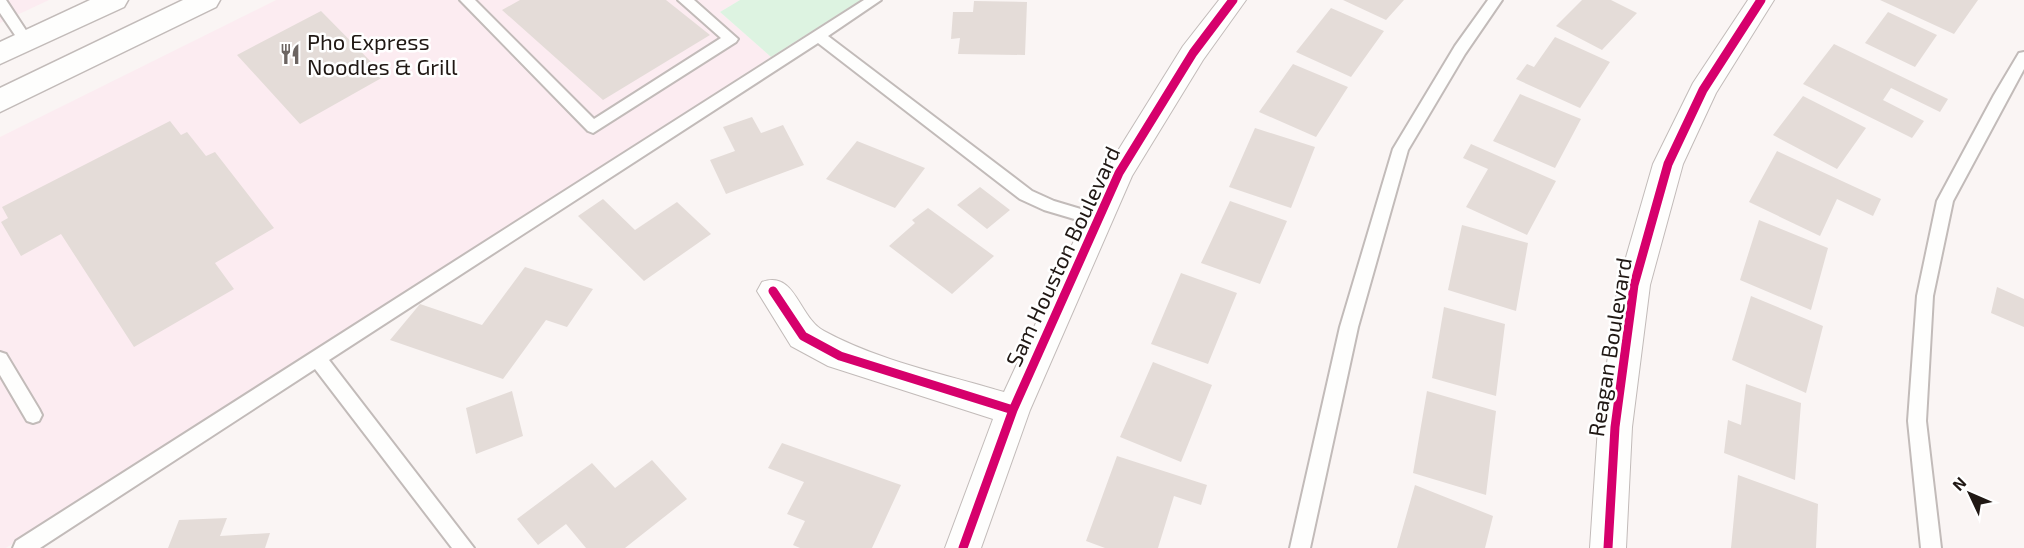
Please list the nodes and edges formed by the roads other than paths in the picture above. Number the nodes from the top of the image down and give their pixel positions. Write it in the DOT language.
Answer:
graph roads {
  1 [pos="114,0"];
  2 [pos="206,0"];
  3 [pos="467,0"];
  4 [pos="685,0"];
  5 [pos="874,0"];
  6 [pos="1233,0"];
  7 [pos="1495,0"];
  8 [pos="1761,0"];
  9 [pos="0,2"];
  10 [pos="819,36"];
  11 [pos="27,41"];
  12 [pos="0,54"];
  13 [pos="2024,57"];
  14 [pos="0,100"];
  15 [pos="1098,220"];
  16 [pos="773,291"];
  17 [pos="317,358"];
  18 [pos="0,359"];
  19 [pos="1013,410"];
  20 [pos="33,415"];
  21 [pos="23,548"];
  22 [pos="464,548"];
  23 [pos="963,548"];
  24 [pos="1300,548"];
  25 [pos="1608,548"];
  26 [pos="1931,548"];
  1 -- 11 [label="main road"];
  2 -- 14 [label="main road"];
  3 -- 4 [label="lane"];
  5 -- 10 [label="lane"];
  6 -- 15 [label="street, Sam Houston Boulevard"];
  7 -- 24 [label="lane"];
  8 -- 25 [label="street, Reagan Boulevard"];
  9 -- 11 [label="lane"];
  10 -- 15 [label="lane"];
  10 -- 17 [label="lane"];
  11 -- 12 [label="main road"];
  13 -- 26 [label="lane"];
  15 -- 19 [label="street, Sam Houston Boulevard"];
  16 -- 19 [label="street"];
  17 -- 21 [label="lane"];
  17 -- 22 [label="lane"];
  18 -- 20 [label="lane"];
  19 -- 23 [label="street, Sam Houston Boulevard"];
}
